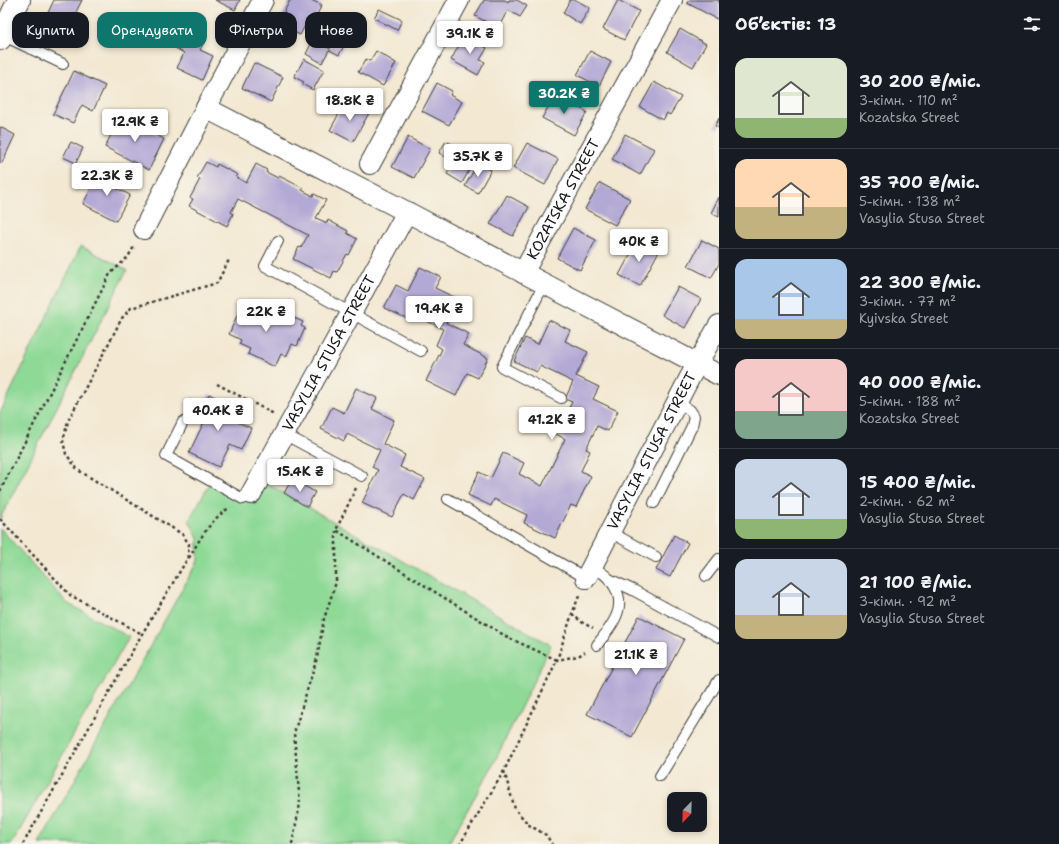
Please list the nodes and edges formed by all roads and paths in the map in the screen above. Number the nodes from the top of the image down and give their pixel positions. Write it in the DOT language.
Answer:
graph roads {
  1 [pos="262,0"];
  2 [pos="459,0"];
  3 [pos="672,0"];
  4 [pos="10,9"];
  5 [pos="1,37"];
  6 [pos="63,64"];
  7 [pos="206,108"];
  8 [pos="370,164"];
  9 [pos="407,212"];
  10 [pos="144,229"];
  11 [pos="278,241"];
  12 [pos="230,258"];
  13 [pos="523,273"];
  14 [pos="544,284"];
  15 [pos="351,313"];
  16 [pos="719,325"];
  17 [pos="421,351"];
  18 [pos="697,364"];
  19 [pos="719,375"];
  20 [pos="218,384"];
  21 [pos="561,398"];
  22 [pos="677,402"];
  23 [pos="277,415"];
  24 [pos="183,422"];
  25 [pos="284,434"];
  26 [pos="362,476"];
  27 [pos="0,491"];
  28 [pos="247,496"];
  29 [pos="448,499"];
  30 [pos="654,503"];
  31 [pos="0,519"];
  32 [pos="336,530"];
  33 [pos="610,532"];
  34 [pos="656,557"];
  35 [pos="188,558"];
  36 [pos="719,559"];
  37 [pos="589,572"];
  38 [pos="706,576"];
  39 [pos="609,579"];
  40 [pos="572,614"];
  41 [pos="611,626"];
  42 [pos="142,634"];
  43 [pos="719,637"];
  44 [pos="597,645"];
  45 [pos="557,660"];
  46 [pos="719,680"];
  47 [pos="504,771"];
  48 [pos="660,776"];
  49 [pos="23,844"];
  50 [pos="292,844"];
  51 [pos="460,844"];
  52 [pos="552,844"];
  1 -- 7 [label="street"];
  2 -- 8 [label="street"];
  3 -- 13 [label="street, KOZATSKA STREET"];
  4 -- 5 [label="street"];
  5 -- 6 [label="lane"];
  7 -- 9 [label="street"];
  7 -- 10 [label="street"];
  9 -- 13 [label="street"];
  9 -- 15 [label="street, VASYLIA STUSA STREET"];
  10 -- 27 [label="path"];
  11 -- 15 [label="lane"];
  12 -- 35 [label="path"];
  13 -- 14 [label="street"];
  14 -- 18 [label="street"];
  14 -- 21 [label="lane"];
  15 -- 17 [label="lane"];
  15 -- 25 [label="street, VASYLIA STUSA STREET"];
  16 -- 18 [label="street, VASYLIA STUSA STREET"];
  18 -- 19 [label="street"];
  18 -- 22 [label="street, VASYLIA STUSA STREET"];
  20 -- 23 [label="path"];
  22 -- 30 [label="lane"];
  22 -- 33 [label="street, VASYLIA STUSA STREET"];
  24 -- 28 [label="lane"];
  25 -- 26 [label="lane"];
  25 -- 28 [label="street, VASYLIA STUSA STREET"];
  26 -- 32 [label="path"];
  28 -- 35 [label="path"];
  29 -- 37 [label="lane"];
  31 -- 42 [label="path"];
  32 -- 45 [label="path"];
  32 -- 50 [label="path"];
  33 -- 34 [label="lane"];
  33 -- 37 [label="street, VASYLIA STUSA STREET"];
  35 -- 42 [label="path"];
  36 -- 38 [label="lane"];
  37 -- 39 [label="lane"];
  37 -- 40 [label="path"];
  39 -- 41 [label="lane"];
  39 -- 43 [label="lane"];
  40 -- 41 [label="path"];
  40 -- 45 [label="path"];
  41 -- 44 [label="lane"];
  42 -- 49 [label="path"];
  44 -- 45 [label="path"];
  45 -- 47 [label="path"];
  46 -- 48 [label="lane"];
  47 -- 51 [label="path"];
  47 -- 52 [label="path"];
}
